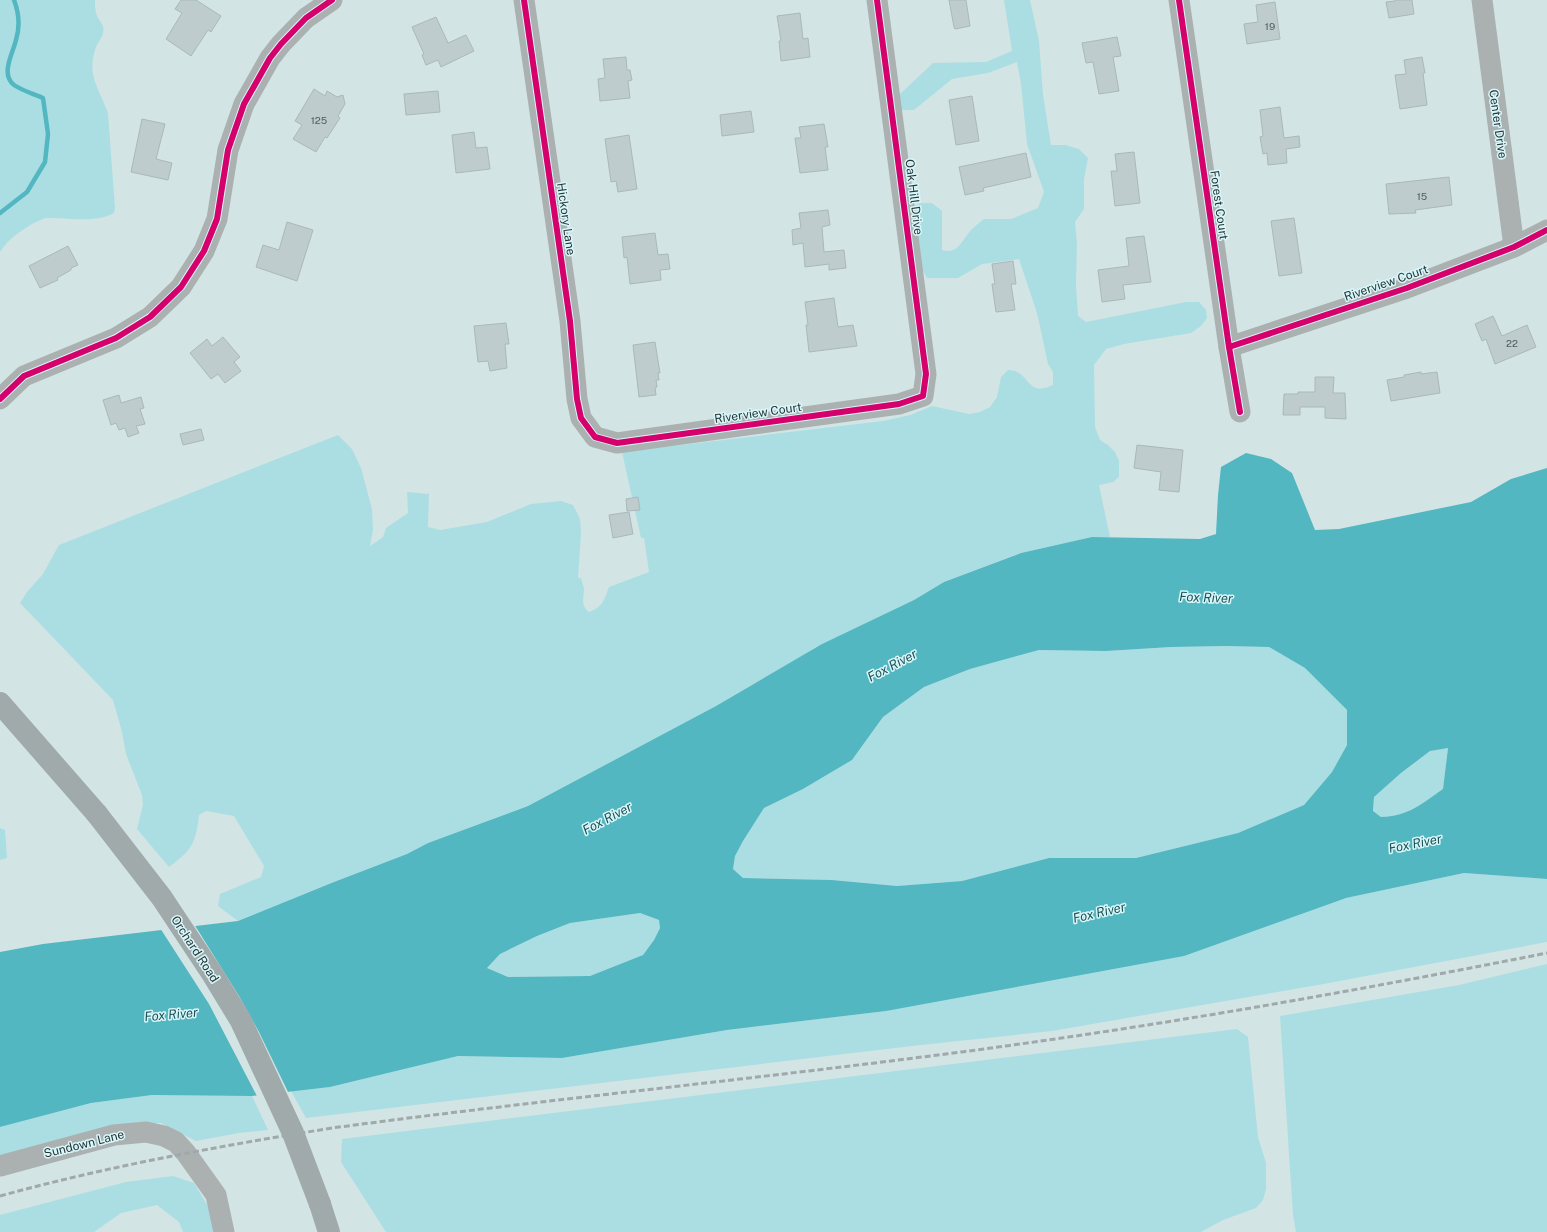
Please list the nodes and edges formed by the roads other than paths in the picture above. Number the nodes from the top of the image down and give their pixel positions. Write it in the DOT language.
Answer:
graph roads {
  1 [pos="332,0"];
  2 [pos="524,0"];
  3 [pos="877,0"];
  4 [pos="1179,0"];
  5 [pos="1482,0"];
  6 [pos="1547,230"];
  7 [pos="1514,247"];
  8 [pos="1228,347"];
  9 [pos="923,396"];
  10 [pos="0,399"];
  11 [pos="1240,412"];
  12 [pos="595,437"];
  13 [pos="0,703"];
  14 [pos="0,1166"];
  15 [pos="224,1232"];
  16 [pos="329,1232"];
  1 -- 10 [label="street"];
  2 -- 12 [label="street, Hickory Lane"];
  3 -- 9 [label="street, Oak Hill Drive"];
  4 -- 8 [label="street, Forest Court"];
  5 -- 7 [label="street, Center Drive"];
  6 -- 7 [label="street, Riverview Court"];
  7 -- 8 [label="street, Riverview Court"];
  8 -- 11 [label="street, Forest Court"];
  9 -- 12 [label="street, Riverview Court"];
  13 -- 16 [label="main road, Orchard Road, bridge"];
  14 -- 15 [label="street, Sundown Lane"];
}
